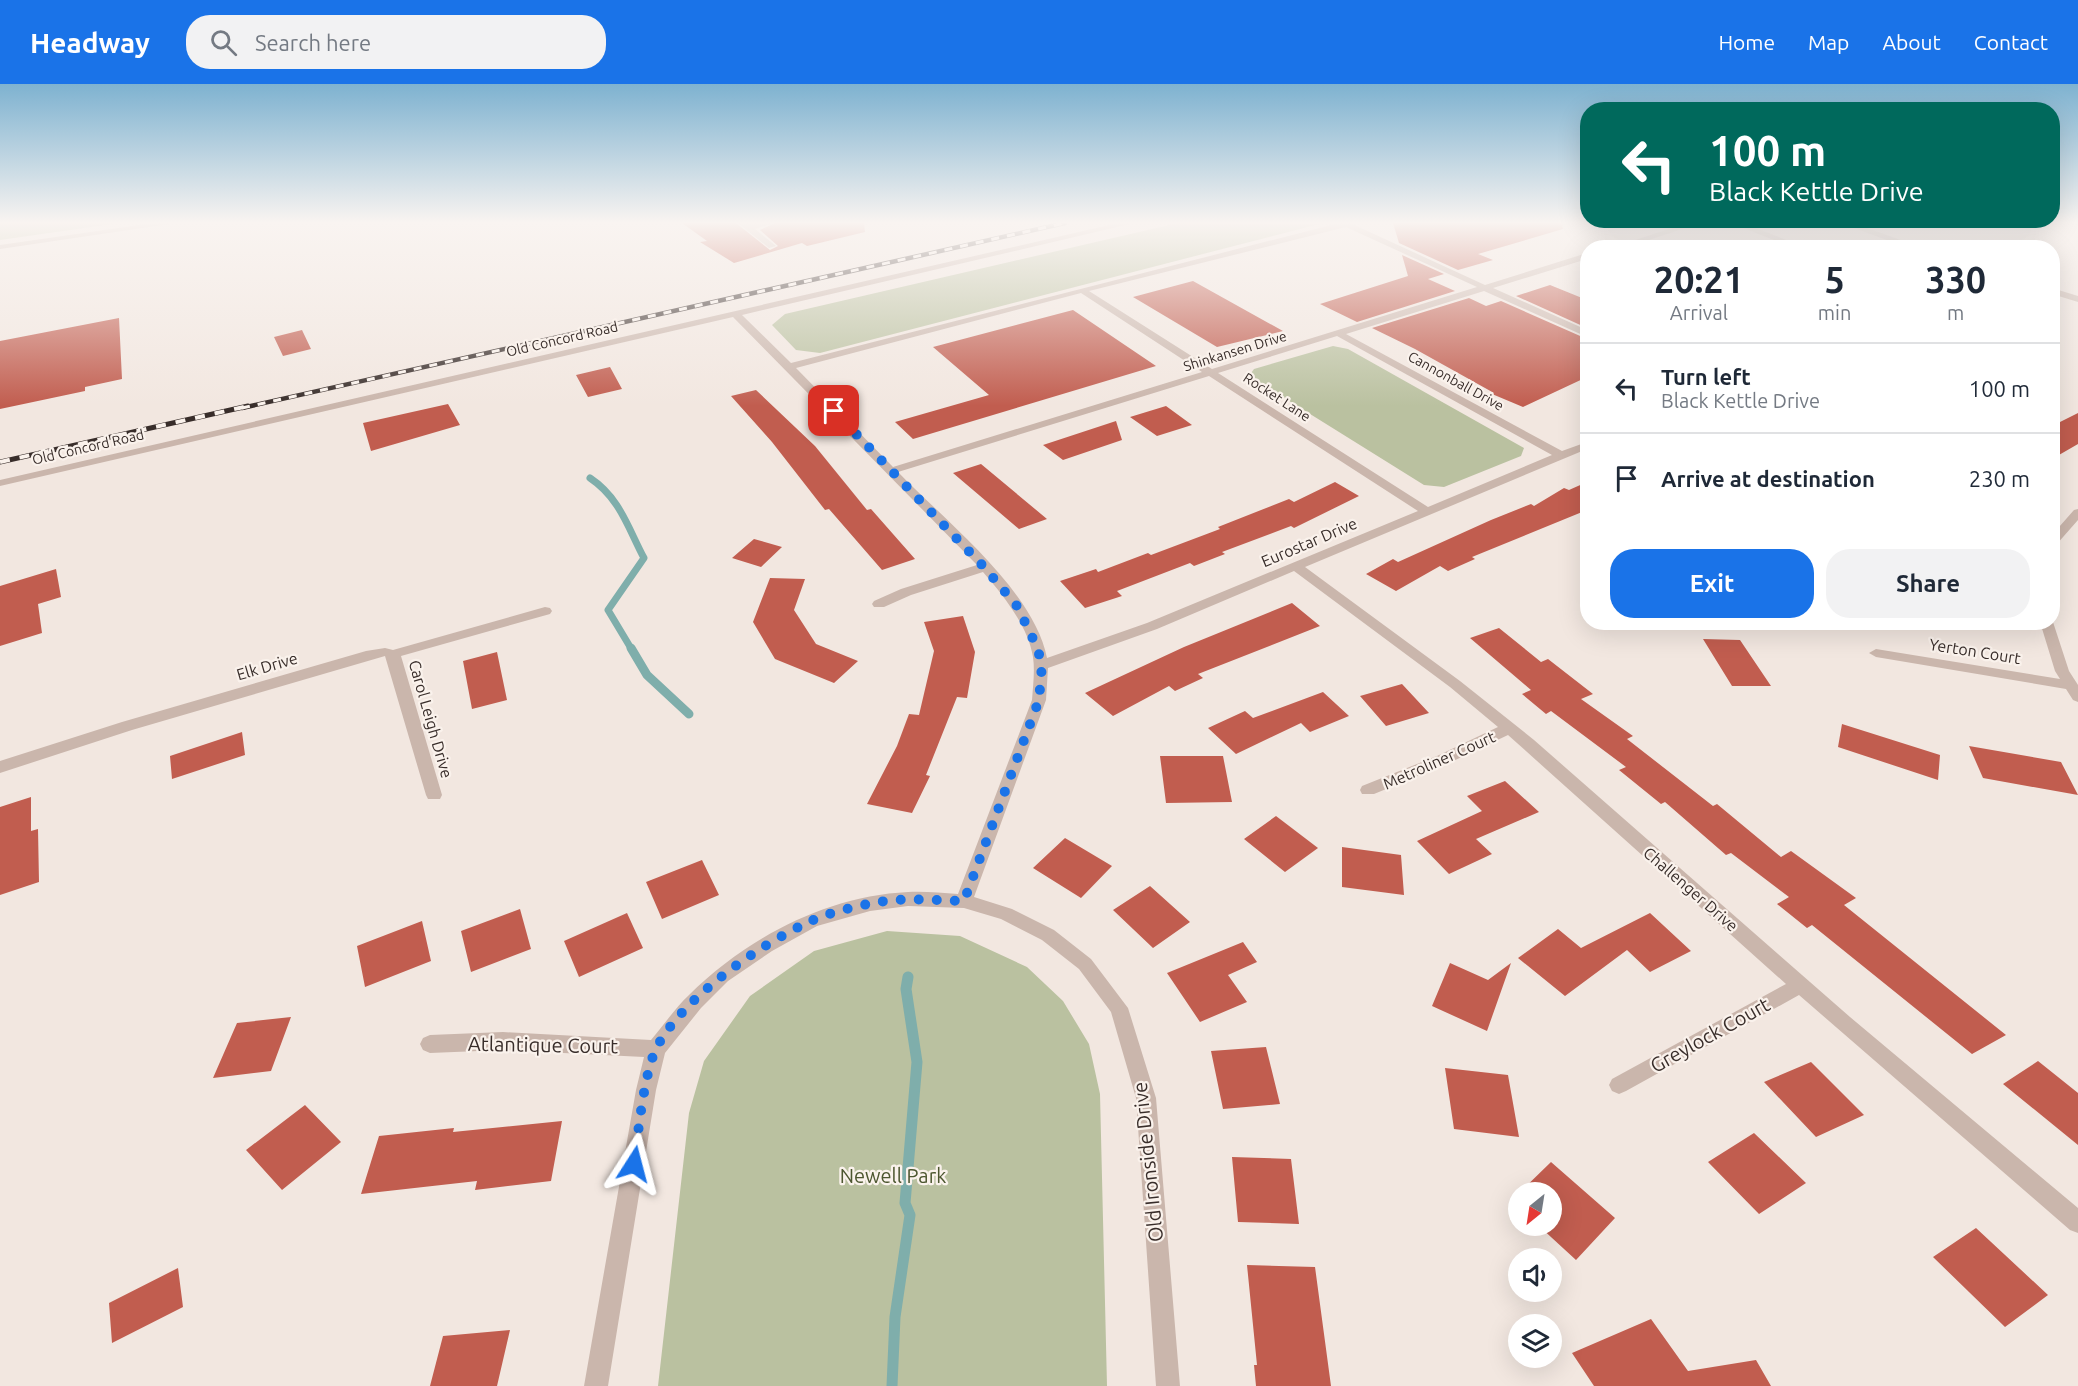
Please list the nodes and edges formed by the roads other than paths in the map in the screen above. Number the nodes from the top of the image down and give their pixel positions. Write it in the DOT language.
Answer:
graph roads {
  1 [pos="866,284"];
  2 [pos="1107,284"];
  3 [pos="1477,284"];
  4 [pos="1495,284"];
  5 [pos="1484,287"];
  6 [pos="1082,290"];
  7 [pos="2060,293"];
  8 [pos="2078,299"];
  9 [pos="735,314"];
  10 [pos="1580,331"];
  11 [pos="1338,333"];
  12 [pos="791,366"];
  13 [pos="1210,372"];
  14 [pos="1580,448"];
  15 [pos="1560,455"];
  16 [pos="891,471"];
  17 [pos="0,483"];
  18 [pos="1425,510"];
  19 [pos="2078,513"];
  20 [pos="2060,533"];
  21 [pos="1294,566"];
  22 [pos="984,567"];
  23 [pos="879,604"];
  24 [pos="545,611"];
  25 [pos="2049,630"];
  26 [pos="1876,653"];
  27 [pos="393,654"];
  28 [pos="1042,665"];
  29 [pos="2069,685"];
  30 [pos="2078,697"];
  31 [pos="1509,728"];
  32 [pos="0,767"];
  33 [pos="1368,790"];
  34 [pos="434,795"];
  35 [pos="964,901"];
  36 [pos="1801,985"];
  37 [pos="430,1044"];
  38 [pos="656,1049"];
  39 [pos="1619,1085"];
  40 [pos="2078,1222"];
  41 [pos="596,1386"];
  42 [pos="1168,1386"];
  1 -- 9 [label="street, Old Concord Road"];
  2 -- 6 [label="street"];
  3 -- 5 [label="street"];
  4 -- 5 [label="street, Shinkansen Drive"];
  5 -- 10 [label="street"];
  5 -- 11 [label="street, Shinkansen Drive"];
  6 -- 12 [label="street"];
  6 -- 13 [label="street, Rocket Lane"];
  7 -- 8 [label="street"];
  9 -- 12 [label="street"];
  9 -- 17 [label="street, Old Concord Road"];
  11 -- 13 [label="street, Shinkansen Drive"];
  11 -- 15 [label="street, Cannonball Drive"];
  12 -- 16 [label="street"];
  13 -- 16 [label="street, Shinkansen Drive"];
  13 -- 18 [label="street, Rocket Lane"];
  14 -- 15 [label="street, Eurostar Drive"];
  15 -- 18 [label="street, Eurostar Drive"];
  16 -- 22 [label="street"];
  18 -- 21 [label="street, Eurostar Drive"];
  19 -- 20 [label="street"];
  21 -- 28 [label="street, Eurostar Drive"];
  21 -- 31 [label="street, Challenger Drive"];
  22 -- 23 [label="street"];
  22 -- 28 [label="street"];
  24 -- 27 [label="street, Elk Drive"];
  25 -- 29 [label="street"];
  26 -- 29 [label="street, Yerton Court"];
  27 -- 32 [label="street, Elk Drive"];
  27 -- 34 [label="street, Carol Leigh Drive"];
  28 -- 35 [label="street"];
  29 -- 30 [label="street"];
  31 -- 33 [label="street, Metroliner Court"];
  31 -- 36 [label="street, Challenger Drive"];
  35 -- 38 [label="street, Old Ironside Drive"];
  35 -- 42 [label="street, Old Ironside Drive"];
  36 -- 39 [label="street, Greylock Court"];
  36 -- 40 [label="street, Challenger Drive"];
  37 -- 38 [label="street, Atlantique Court"];
  38 -- 41 [label="street, Old Ironside Drive"];
}
